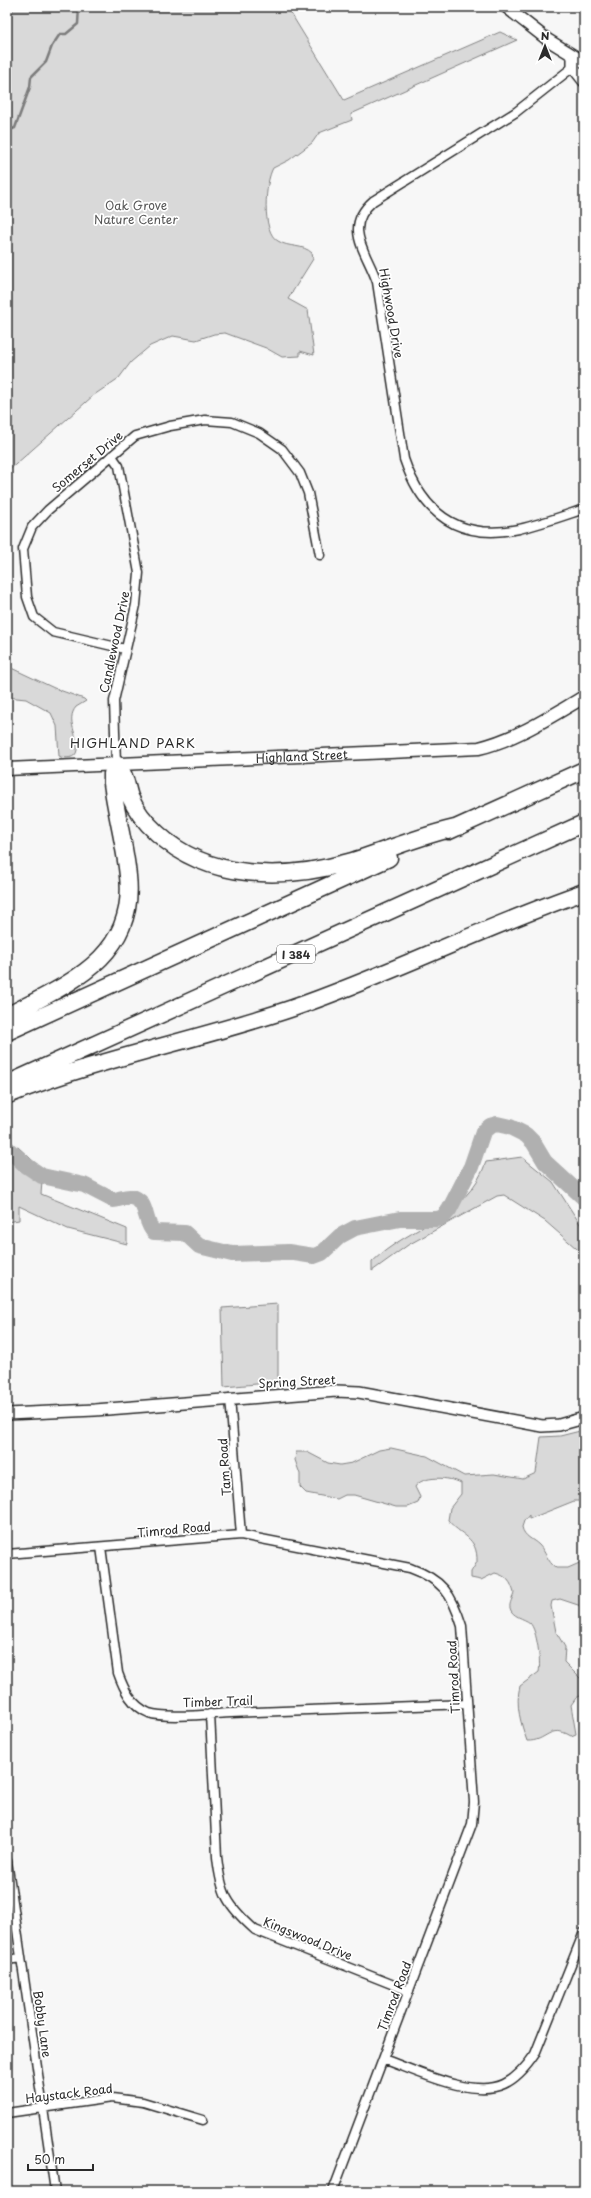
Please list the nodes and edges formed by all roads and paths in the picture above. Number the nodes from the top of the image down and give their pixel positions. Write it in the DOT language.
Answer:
graph roads {
  1 [pos="506,7"];
  2 [pos="573,62"];
  3 [pos="584,62"];
  4 [pos="584,81"];
  5 [pos="112,456"];
  6 [pos="584,509"];
  7 [pos="320,555"];
  8 [pos="125,649"];
  9 [pos="584,697"];
  10 [pos="116,764"];
  11 [pos="7,769"];
  12 [pos="584,770"];
  13 [pos="584,823"];
  14 [pos="459,827"];
  15 [pos="584,892"];
  16 [pos="7,1016"];
  17 [pos="7,1032"];
  18 [pos="10,1091"];
  19 [pos="230,1398"];
  20 [pos="7,1414"];
  21 [pos="584,1418"];
  22 [pos="241,1535"];
  23 [pos="102,1547"];
  24 [pos="7,1554"];
  25 [pos="467,1704"];
  26 [pos="210,1714"];
  27 [pos="7,1861"];
  28 [pos="584,1932"];
  29 [pos="21,1958"];
  30 [pos="7,1960"];
  31 [pos="409,1991"];
  32 [pos="382,2059"];
  33 [pos="43,2108"];
  34 [pos="7,2113"];
  35 [pos="203,2120"];
  36 [pos="55,2191"];
  37 [pos="333,2191"];
  1 -- 2 [label="street"];
  2 -- 3 [label="street"];
  2 -- 4 [label="street"];
  2 -- 6 [label="street, Highwood Drive"];
  5 -- 7 [label="street, Somerset Drive"];
  5 -- 8 [label="street, Candlewood Drive"];
  5 -- 8 [label="street, Somerset Drive"];
  8 -- 10 [label="street, Candlewood Drive"];
  9 -- 10 [label="main road, Highland Street"];
  10 -- 11 [label="main road, Highland Street"];
  10 -- 14 [label="highway"];
  10 -- 16 [label="highway"];
  12 -- 14 [label="highway"];
  13 -- 18 [label="highway, I 384"];
  14 -- 17 [label="highway"];
  15 -- 18 [label="highway"];
  19 -- 20 [label="street, Spring Street"];
  19 -- 21 [label="street, Spring Street"];
  19 -- 22 [label="street, Tam Road"];
  22 -- 23 [label="street, Timrod Road"];
  22 -- 25 [label="street, Timrod Road"];
  23 -- 24 [label="street, Timrod Road"];
  23 -- 26 [label="street, Timber Trail"];
  25 -- 26 [label="street, Timber Trail"];
  25 -- 31 [label="street, Timrod Road"];
  26 -- 31 [label="street, Kingswood Drive"];
  27 -- 29 [label="street, Bobby Lane"];
  28 -- 32 [label="street"];
  29 -- 30 [label="street"];
  29 -- 33 [label="street, Bobby Lane"];
  31 -- 32 [label="street, Timrod Road"];
  32 -- 37 [label="street, Timrod Road"];
  33 -- 34 [label="street, Haystack Road"];
  33 -- 35 [label="street, Haystack Road"];
  33 -- 36 [label="street, Bobby Lane"];
}
